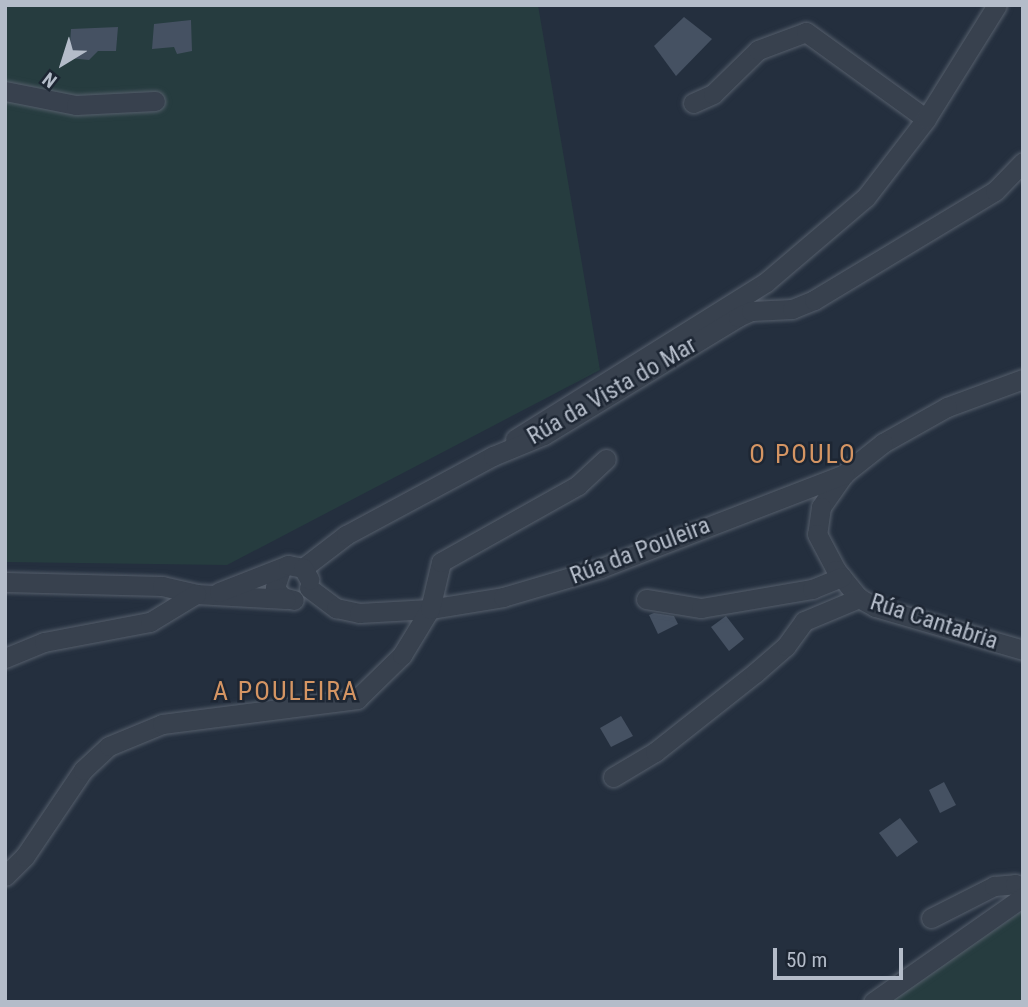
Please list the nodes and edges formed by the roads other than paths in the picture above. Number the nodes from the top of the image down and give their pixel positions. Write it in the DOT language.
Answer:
graph roads {
  1 [pos="997,5"];
  2 [pos="5,91"];
  3 [pos="155,101"];
  4 [pos="693,103"];
  5 [pos="926,119"];
  6 [pos="1023,162"];
  7 [pos="748,293"];
  8 [pos="778,311"];
  9 [pos="1023,379"];
  10 [pos="493,456"];
  11 [pos="606,459"];
  12 [pos="844,474"];
  13 [pos="303,568"];
  14 [pos="281,569"];
  15 [pos="842,577"];
  16 [pos="5,582"];
  17 [pos="309,588"];
  18 [pos="204,594"];
  19 [pos="859,598"];
  20 [pos="286,599"];
  21 [pos="646,599"];
  22 [pos="430,609"];
  23 [pos="1023,650"];
  24 [pos="5,658"];
  25 [pos="613,777"];
  26 [pos="5,876"];
  27 [pos="1023,888"];
  28 [pos="1023,897"];
  29 [pos="931,918"];
  30 [pos="873,1002"];
  1 -- 5 [label="street, Rúa da Vista do Mar"];
  2 -- 3 [label="street"];
  4 -- 5 [label="street"];
  5 -- 7 [label="street, Rúa da Vista do Mar"];
  6 -- 8 [label="street, Rúa da Vista do Mar"];
  7 -- 8 [label="street"];
  7 -- 10 [label="street, Rúa da Vista do Mar"];
  8 -- 10 [label="street, Rúa da Vista do Mar"];
  9 -- 12 [label="street, Rúa Cantabria"];
  10 -- 13 [label="street"];
  11 -- 22 [label="street"];
  12 -- 15 [label="street, Rúa Cantabria"];
  12 -- 22 [label="street, Rúa da Pouleira"];
  13 -- 14 [label="street"];
  13 -- 17 [label="street"];
  14 -- 18 [label="street"];
  14 -- 20 [label="street"];
  15 -- 19 [label="street, Rúa Cantabria"];
  15 -- 21 [label="street"];
  16 -- 18 [label="street"];
  17 -- 20 [label="street"];
  17 -- 22 [label="street, Rúa da Pouleira"];
  18 -- 20 [label="street"];
  18 -- 24 [label="street"];
  19 -- 23 [label="street, Rúa Cantabria"];
  19 -- 25 [label="street"];
  22 -- 26 [label="street"];
  27 -- 29 [label="street"];
  28 -- 30 [label="street"];
}
